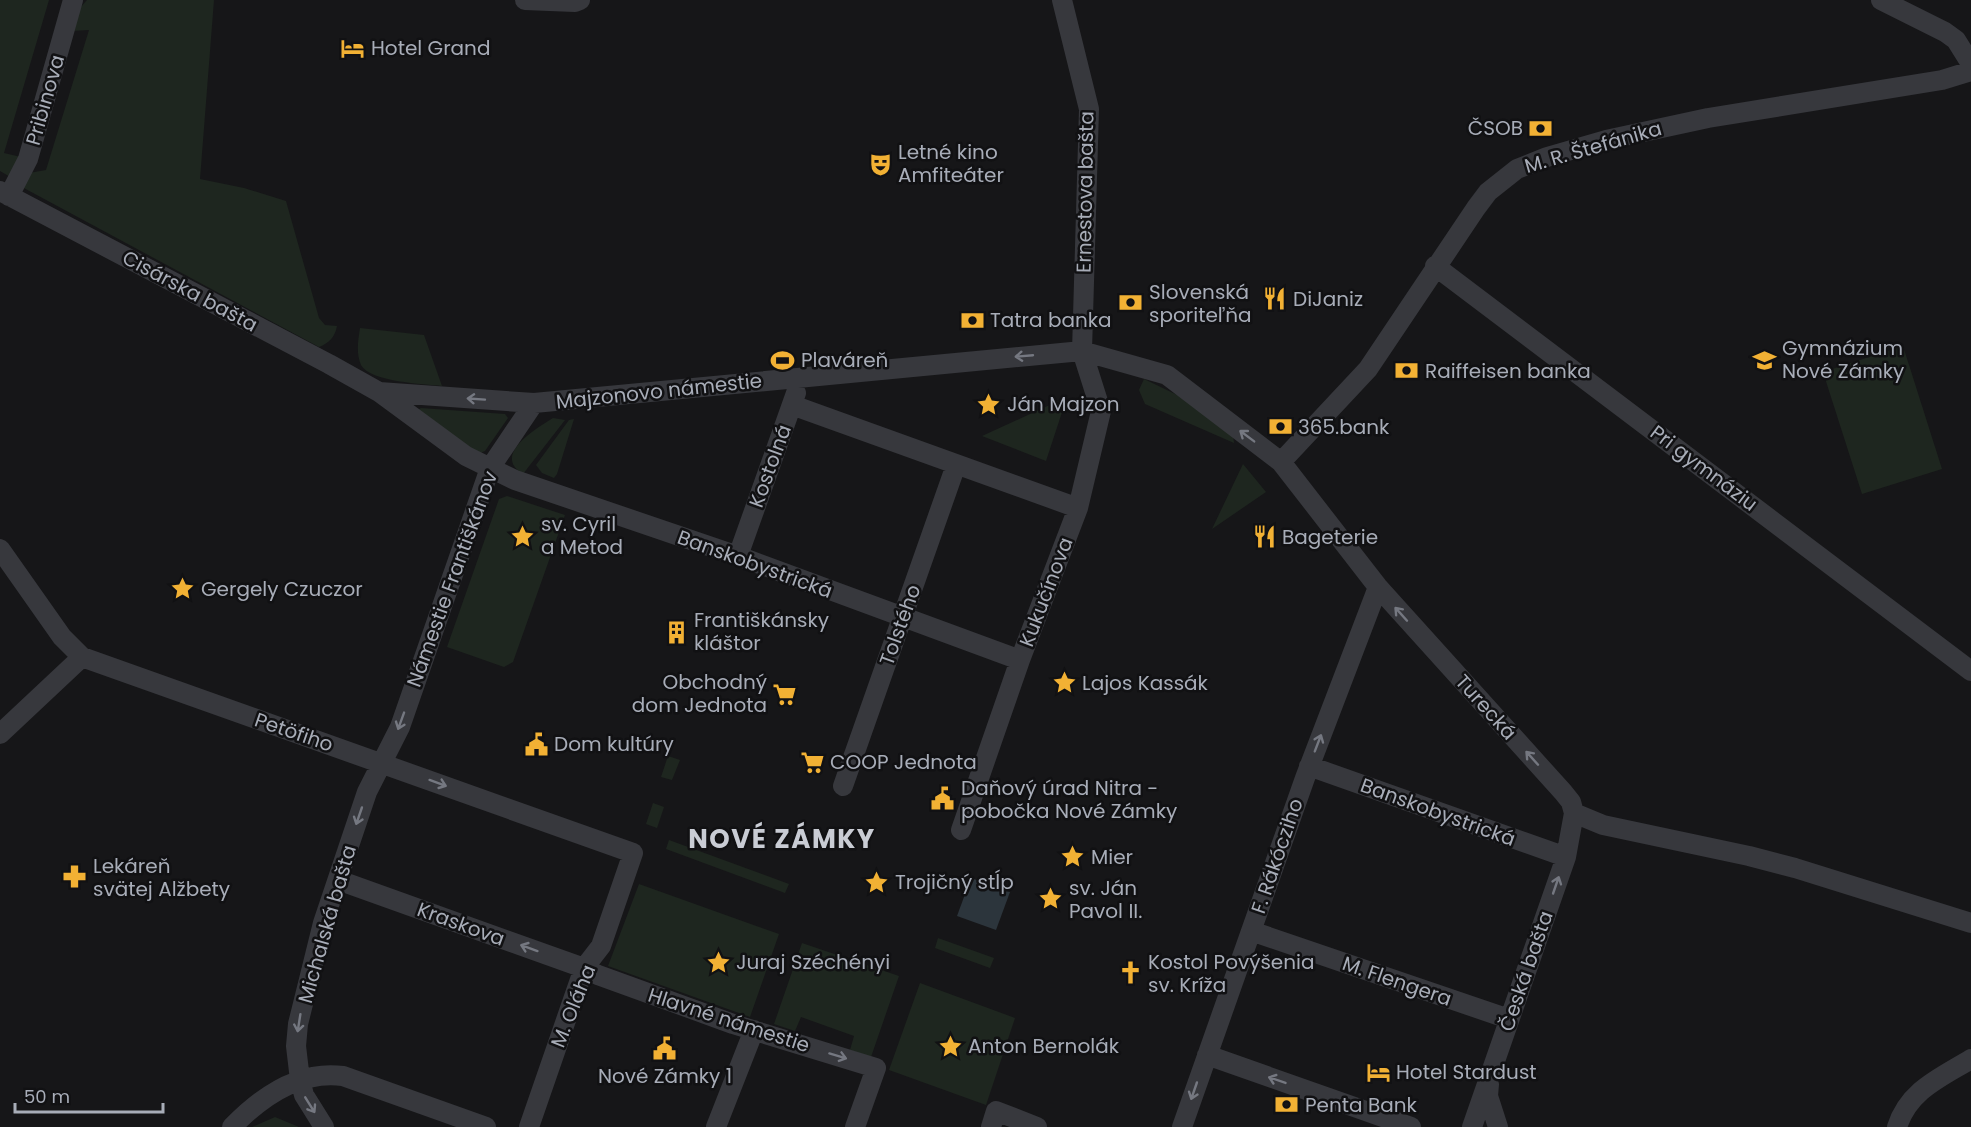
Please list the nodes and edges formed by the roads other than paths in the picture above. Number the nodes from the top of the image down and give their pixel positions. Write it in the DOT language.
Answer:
graph roads {
  1 [pos="73,0"];
  2 [pos="525,0"];
  3 [pos="580,0"];
  4 [pos="1062,0"];
  5 [pos="1881,0"];
  6 [pos="1971,64"];
  7 [pos="1971,72"];
  8 [pos="5,194"];
  9 [pos="1436,266"];
  10 [pos="1082,351"];
  11 [pos="803,377"];
  12 [pos="379,392"];
  13 [pos="534,403"];
  14 [pos="792,405"];
  15 [pos="1281,462"];
  16 [pos="956,465"];
  17 [pos="490,468"];
  18 [pos="1078,508"];
  19 [pos="0,549"];
  20 [pos="738,556"];
  21 [pos="1377,587"];
  22 [pos="903,619"];
  23 [pos="82,657"];
  24 [pos="1020,660"];
  25 [pos="1971,671"];
  26 [pos="0,734"];
  27 [pos="383,763"];
  28 [pos="1309,766"];
  29 [pos="843,786"];
  30 [pos="1574,813"];
  31 [pos="961,830"];
  32 [pos="633,853"];
  33 [pos="1566,857"];
  34 [pos="338,880"];
  35 [pos="1971,923"];
  36 [pos="1251,931"];
  37 [pos="585,968"];
  38 [pos="1509,1019"];
  39 [pos="754,1030"];
  40 [pos="1207,1055"];
  41 [pos="1971,1059"];
  42 [pos="1489,1078"];
  43 [pos="300,1080"];
  44 [pos="994,1119"];
  45 [pos="232,1127"];
  46 [pos="324,1127"];
  47 [pos="486,1127"];
  48 [pos="529,1127"];
  49 [pos="716,1127"];
  50 [pos="855,1127"];
  51 [pos="1037,1127"];
  52 [pos="1182,1127"];
  53 [pos="1411,1127"];
  54 [pos="1472,1127"];
  55 [pos="1498,1127"];
  56 [pos="1897,1127"];
  1 -- 8 [label="street, Pribinova"];
  2 -- 3 [label="street"];
  4 -- 10 [label="street, Ernestova bašta"];
  5 -- 6 [label="street"];
  7 -- 9 [label="street, M. R. Štefánika"];
  8 -- 12 [label="street, Cisárska bašta"];
  9 -- 15 [label="street, M. R. Štefánika"];
  9 -- 25 [label="street, Pri gymnáziu"];
  10 -- 11 [label="street, Majzonovo námestie, one-way"];
  15 -- 10 [label="street, Turecká, one-way"];
  10 -- 18 [label="street, Kukučínova"];
  11 -- 13 [label="street, Majzonovo námestie"];
  11 -- 14 [label="street, Kostolná"];
  13 -- 12 [label="street, Majzonovo námestie, one-way"];
  12 -- 17 [label="street, Cisárska bašta"];
  13 -- 17 [label="street, Námestie Františkánov"];
  14 -- 16 [label="street"];
  14 -- 20 [label="street, Kostolná"];
  15 -- 21 [label="street, Turecká"];
  16 -- 18 [label="street"];
  16 -- 22 [label="street, Tolstého"];
  17 -- 20 [label="street, Banskobystrická"];
  17 -- 27 [label="street, Námestie Františkánov, one-way"];
  18 -- 24 [label="street, Kukučínova"];
  19 -- 23 [label="street, Petöfiho"];
  20 -- 22 [label="street, Banskobystrická"];
  28 -- 21 [label="street, F. Rákócziho, one-way"];
  30 -- 21 [label="street, Turecká, one-way"];
  22 -- 24 [label="street, Banskobystrická"];
  22 -- 29 [label="street, Tolstého"];
  23 -- 26 [label="street"];
  23 -- 27 [label="street, Petöfiho"];
  24 -- 31 [label="street, Kukučínova"];
  27 -- 32 [label="street, Petöfiho, one-way"];
  27 -- 34 [label="street, Michalská bašta, one-way"];
  28 -- 33 [label="street, Banskobystrická"];
  28 -- 36 [label="street, F. Rákócziho"];
  30 -- 33 [label="street, Česká bašta"];
  30 -- 35 [label="street"];
  32 -- 37 [label="street, M. Oláha"];
  38 -- 33 [label="street, Česká bašta, one-way"];
  37 -- 34 [label="street, Kraskova, one-way"];
  34 -- 43 [label="street, Michalská bašta, one-way"];
  36 -- 38 [label="street, M. Flengera"];
  36 -- 40 [label="street, F. Rákócziho"];
  37 -- 39 [label="street, Hlavné námestie"];
  37 -- 48 [label="street, M. Oláha"];
  38 -- 42 [label="street, Česká bašta"];
  39 -- 49 [label="street"];
  39 -- 50 [label="street, Hlavné námestie, one-way"];
  40 -- 52 [label="street, F. Rákócziho, one-way"];
  53 -- 40 [label="street, one-way"];
  41 -- 56 [label="street"];
  42 -- 54 [label="street, Česká bašta"];
  42 -- 55 [label="street"];
  43 -- 45 [label="street"];
  43 -- 46 [label="street, Michalská bašta, one-way"];
  43 -- 47 [label="street"];
  44 -- 51 [label="street"];
}
